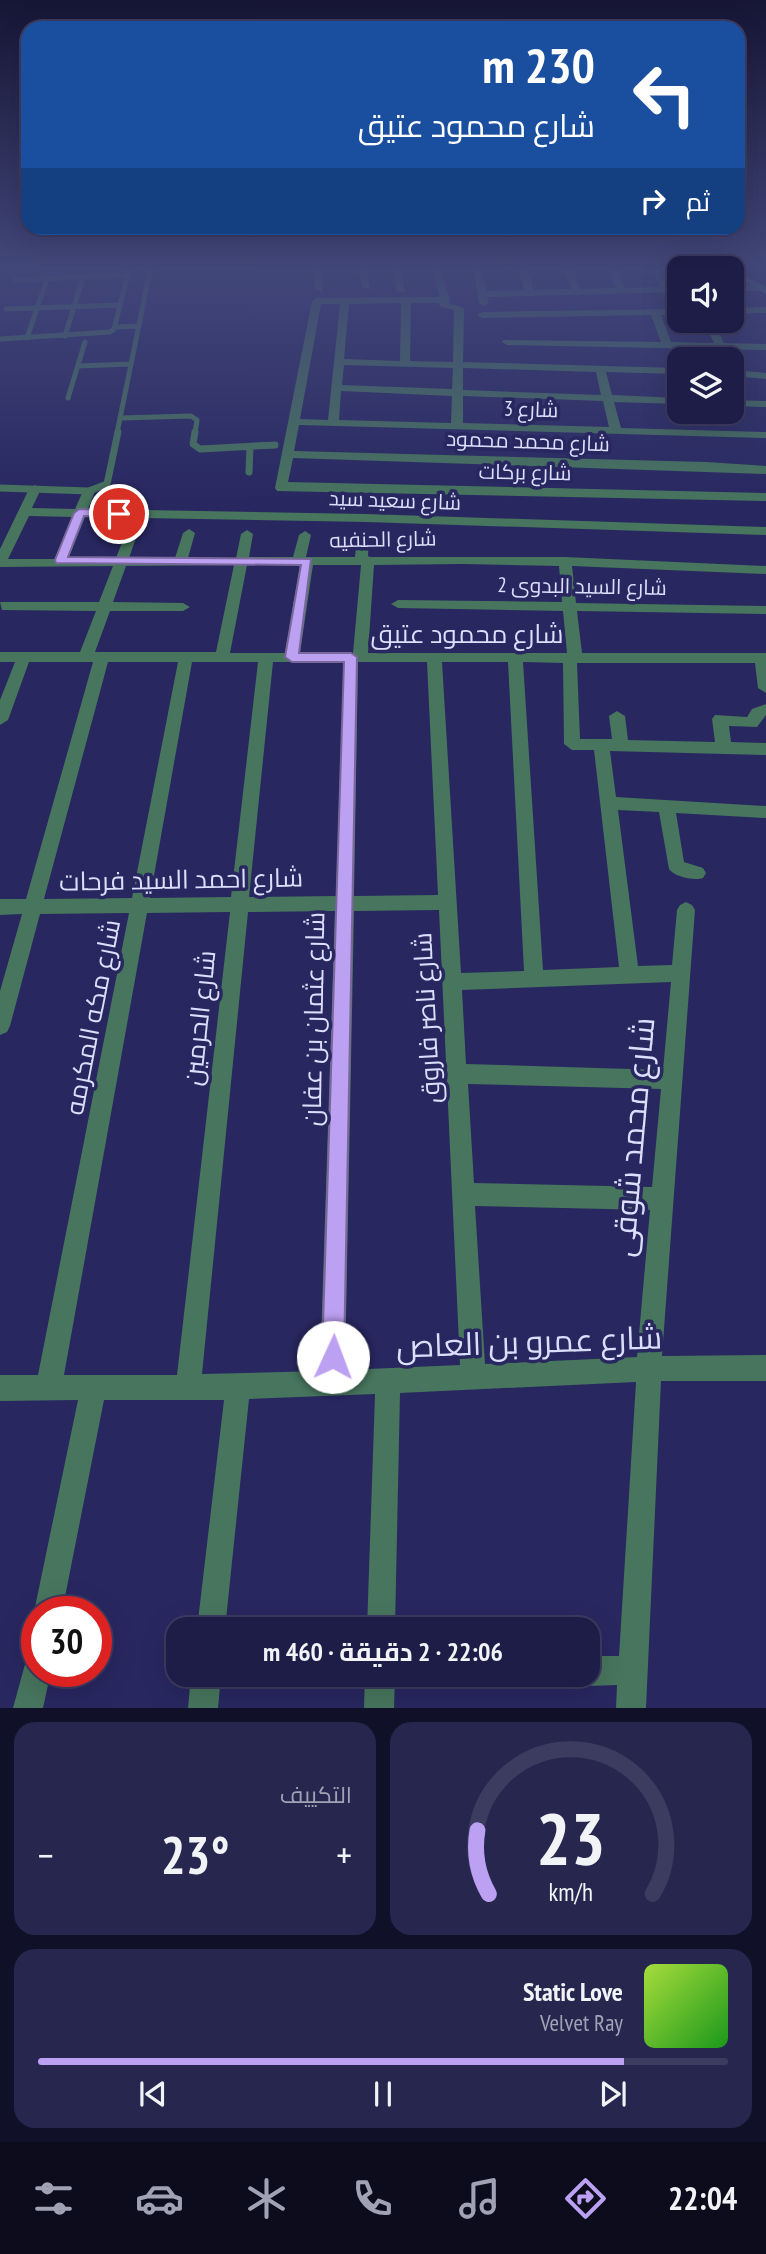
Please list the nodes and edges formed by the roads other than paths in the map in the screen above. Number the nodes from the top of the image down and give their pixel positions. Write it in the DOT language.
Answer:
graph roads {
  1 [pos="84,346"];
  2 [pos="135,346"];
  3 [pos="309,346"];
  4 [pos="341,346"];
  5 [pos="405,346"];
  6 [pos="458,346"];
  7 [pos="704,346"];
  8 [pos="720,346"];
  9 [pos="766,347"];
  10 [pos="340,362"];
  11 [pos="405,363"];
  12 [pos="131,364"];
  13 [pos="458,365"];
  14 [pos="78,366"];
  15 [pos="600,368"];
  16 [pos="667,371"];
  17 [pos="744,374"];
  18 [pos="766,376"];
  19 [pos="337,388"];
  20 [pos="457,393"];
  21 [pos="68,398"];
  22 [pos="607,398"];
  23 [pos="667,400"];
  24 [pos="744,403"];
  25 [pos="766,404"];
  26 [pos="121,418"];
  27 [pos="294,422"];
  28 [pos="333,423"];
  29 [pos="457,426"];
  30 [pos="615,431"];
  31 [pos="766,435"];
  32 [pos="275,445"];
  33 [pos="250,447"];
  34 [pos="288,454"];
  35 [pos="766,470"];
  36 [pos="249,472"];
  37 [pos="0,488"];
  38 [pos="36,489"];
  39 [pos="89,491"];
  40 [pos="766,497"];
  41 [pos="24,512"];
  42 [pos="79,513"];
  43 [pos="766,531"];
  44 [pos="132,533"];
  45 [pos="189,533"];
  46 [pos="247,534"];
  47 [pos="305,535"];
  48 [pos="363,536"];
  49 [pos="61,560"];
  50 [pos="121,560"];
  51 [pos="365,560"];
  52 [pos="181,561"];
  53 [pos="240,561"];
  54 [pos="303,561"];
  55 [pos="565,561"];
  56 [pos="0,563"];
  57 [pos="766,570"];
  58 [pos="398,604"];
  59 [pos="2,606"];
  60 [pos="104,607"];
  61 [pos="183,607"];
  62 [pos="570,607"];
  63 [pos="766,610"];
  64 [pos="0,657"];
  65 [pos="24,657"];
  66 [pos="94,657"];
  67 [pos="186,657"];
  68 [pos="222,657"];
  69 [pos="266,657"];
  70 [pos="292,657"];
  71 [pos="355,657"];
  72 [pos="433,657"];
  73 [pos="515,658"];
  74 [pos="572,658"];
  75 [pos="764,658"];
  76 [pos="766,688"];
  77 [pos="766,709"];
  78 [pos="617,716"];
  79 [pos="0,720"];
  80 [pos="600,744"];
  81 [pos="621,745"];
  82 [pos="724,748"];
  83 [pos="766,749"];
  84 [pos="607,803"];
  85 [pos="667,807"];
  86 [pos="766,812"];
  87 [pos="697,873"];
  88 [pos="446,902"];
  89 [pos="344,903"];
  90 [pos="239,904"];
  91 [pos="139,905"];
  92 [pos="33,906"];
  93 [pos="0,907"];
  94 [pos="686,910"];
  95 [pos="681,973"];
  96 [pos="630,976"];
  97 [pos="534,979"];
  98 [pos="451,982"];
  99 [pos="0,1026"];
  100 [pos="456,1074"];
  101 [pos="672,1080"];
  102 [pos="463,1194"];
  103 [pos="662,1199"];
  104 [pos="649,1368"];
  105 [pos="766,1368"];
  106 [pos="473,1376"];
  107 [pos="388,1380"];
  108 [pos="332,1382"];
  109 [pos="188,1385"];
  110 [pos="48,1387"];
  111 [pos="94,1387"];
  112 [pos="238,1387"];
  113 [pos="0,1388"];
  114 [pos="51,1596"];
  115 [pos="212,1617"];
  116 [pos="382,1617"];
  117 [pos="633,1670"];
  118 [pos="600,1671"];
  119 [pos="33,1687"];
  120 [pos="205,1687"];
  121 [pos="380,1687"];
  122 [pos="28,1708"];
  123 [pos="203,1708"];
  124 [pos="379,1708"];
  125 [pos="631,1708"];
  1 -- 14 [label="lane"];
  2 -- 12 [label="lane"];
  3 -- 27 [label="street"];
  4 -- 10 [label="street"];
  5 -- 11 [label="street"];
  6 -- 13 [label="street"];
  7 -- 8 [label="street"];
  8 -- 9 [label="street"];
  10 -- 11 [label="street"];
  10 -- 19 [label="street"];
  11 -- 13 [label="street"];
  12 -- 14 [label="lane"];
  12 -- 26 [label="lane"];
  13 -- 15 [label="street"];
  13 -- 20 [label="street"];
  14 -- 21 [label="lane"];
  15 -- 16 [label="street"];
  15 -- 22 [label="street"];
  17 -- 18 [label="street"];
  19 -- 20 [label="street"];
  19 -- 28 [label="street"];
  20 -- 22 [label="street"];
  20 -- 29 [label="street"];
  22 -- 23 [label="street"];
  22 -- 30 [label="street"];
  24 -- 25 [label="street"];
  26 -- 33 [label="lane"];
  26 -- 39 [label="lane"];
  27 -- 28 [label="street, شارع 3"];
  27 -- 34 [label="street"];
  28 -- 29 [label="street, شارع 3"];
  29 -- 30 [label="street, شارع 3"];
  30 -- 31 [label="street, شارع 3"];
  32 -- 33 [label="lane"];
  33 -- 36 [label="lane"];
  34 -- 35 [label="street, شارع محمد محمود"];
  34 -- 40 [label="street, شارع بركات"];
  37 -- 38 [label="lane"];
  38 -- 39 [label="lane"];
  38 -- 41 [label="street"];
  39 -- 42 [label="street"];
  41 -- 42 [label="street, شارع سعيد سيد"];
  41 -- 56 [label="street"];
  42 -- 43 [label="street, شارع سعيد سيد"];
  42 -- 49 [label="street"];
  44 -- 50 [label="street"];
  45 -- 52 [label="street"];
  46 -- 53 [label="street"];
  47 -- 54 [label="street"];
  48 -- 51 [label="street, شارع عثمان بن عفان"];
  49 -- 50 [label="street, شارع الحنفيه"];
  49 -- 56 [label="street, شارع الحنفيه"];
  50 -- 52 [label="street, شارع الحنفيه"];
  50 -- 60 [label="street"];
  51 -- 54 [label="street, شارع الحنفيه"];
  51 -- 55 [label="street, شارع الحنفيه"];
  51 -- 71 [label="street, شارع عثمان بن عفان"];
  52 -- 53 [label="street, شارع الحنفيه"];
  53 -- 54 [label="street, شارع الحنفيه"];
  53 -- 68 [label="street"];
  54 -- 70 [label="street"];
  55 -- 57 [label="street, شارع الحنفيه"];
  55 -- 62 [label="street"];
  58 -- 62 [label="street, شارع السيد البدوى 2"];
  59 -- 60 [label="street"];
  60 -- 61 [label="street"];
  60 -- 66 [label="street"];
  62 -- 63 [label="street, شارع السيد البدوى 2"];
  62 -- 74 [label="street"];
  64 -- 65 [label="street, شارع محمود عتيق"];
  65 -- 66 [label="street, شارع محمود عتيق"];
  65 -- 79 [label="street"];
  66 -- 67 [label="street, شارع محمود عتيق"];
  66 -- 92 [label="street"];
  67 -- 68 [label="street, شارع محمود عتيق"];
  67 -- 91 [label="street, شارع مكه المكرمه"];
  68 -- 69 [label="street, شارع محمود عتيق"];
  69 -- 70 [label="street, شارع محمود عتيق"];
  69 -- 90 [label="street, شارع الحرمين"];
  70 -- 71 [label="street, شارع محمود عتيق"];
  71 -- 72 [label="street, شارع محمود عتيق"];
  71 -- 89 [label="street, شارع عثمان بن عفان"];
  72 -- 73 [label="street, شارع محمود عتيق"];
  72 -- 88 [label="street, شارع ناصر فاروق"];
  73 -- 74 [label="street, شارع محمود عتيق"];
  73 -- 97 [label="street"];
  74 -- 75 [label="street, شارع محمود عتيق"];
  74 -- 80 [label="street"];
  75 -- 76 [label="street"];
  77 -- 82 [label="street"];
  78 -- 81 [label="street"];
  80 -- 81 [label="street"];
  80 -- 84 [label="street"];
  81 -- 82 [label="street"];
  82 -- 83 [label="street"];
  84 -- 85 [label="street"];
  84 -- 96 [label="street"];
  85 -- 86 [label="street"];
  85 -- 87 [label="street"];
  88 -- 89 [label="street, شارع احمد السيد فرحات"];
  88 -- 98 [label="street, شارع ناصر فاروق"];
  89 -- 90 [label="street, شارع احمد السيد فرحات"];
  89 -- 108 [label="street, شارع عثمان بن عفان"];
  90 -- 91 [label="street, شارع احمد السيد فرحات"];
  90 -- 109 [label="street, شارع الحرمين"];
  91 -- 92 [label="street, شارع احمد السيد فرحات"];
  91 -- 110 [label="street, شارع مكه المكرمه"];
  92 -- 93 [label="street, شارع احمد السيد فرحات"];
  92 -- 99 [label="street"];
  94 -- 95 [label="street, شارع محمد شوقى"];
  95 -- 96 [label="street"];
  95 -- 101 [label="street, شارع محمد شوقى"];
  96 -- 97 [label="street"];
  97 -- 98 [label="street"];
  98 -- 100 [label="street, شارع ناصر فاروق"];
  100 -- 101 [label="street"];
  100 -- 102 [label="street, شارع ناصر فاروق"];
  101 -- 103 [label="street, شارع محمد شوقى"];
  102 -- 103 [label="street"];
  102 -- 106 [label="street, شارع ناصر فاروق"];
  103 -- 104 [label="street, شارع محمد شوقى"];
  104 -- 105 [label="street, شارع عمرو بن العاص"];
  104 -- 106 [label="street, شارع عمرو بن العاص"];
  104 -- 117 [label="street, شارع محمد شوقى"];
  106 -- 107 [label="street, شارع عمرو بن العاص"];
  107 -- 108 [label="street, شارع عمرو بن العاص"];
  107 -- 116 [label="street"];
  108 -- 112 [label="street, شارع عمرو بن العاص"];
  109 -- 111 [label="street, شارع عمرو بن العاص"];
  109 -- 112 [label="street, شارع عمرو بن العاص"];
  110 -- 111 [label="street, شارع عمرو بن العاص"];
  110 -- 113 [label="street, شارع عمرو بن العاص"];
  111 -- 114 [label="street"];
  112 -- 115 [label="street"];
  117 -- 118 [label="street"];
  117 -- 125 [label="street, شارع محمد شوقى"];
  119 -- 122 [label="street"];
  120 -- 123 [label="street"];
  121 -- 124 [label="street"];
}
